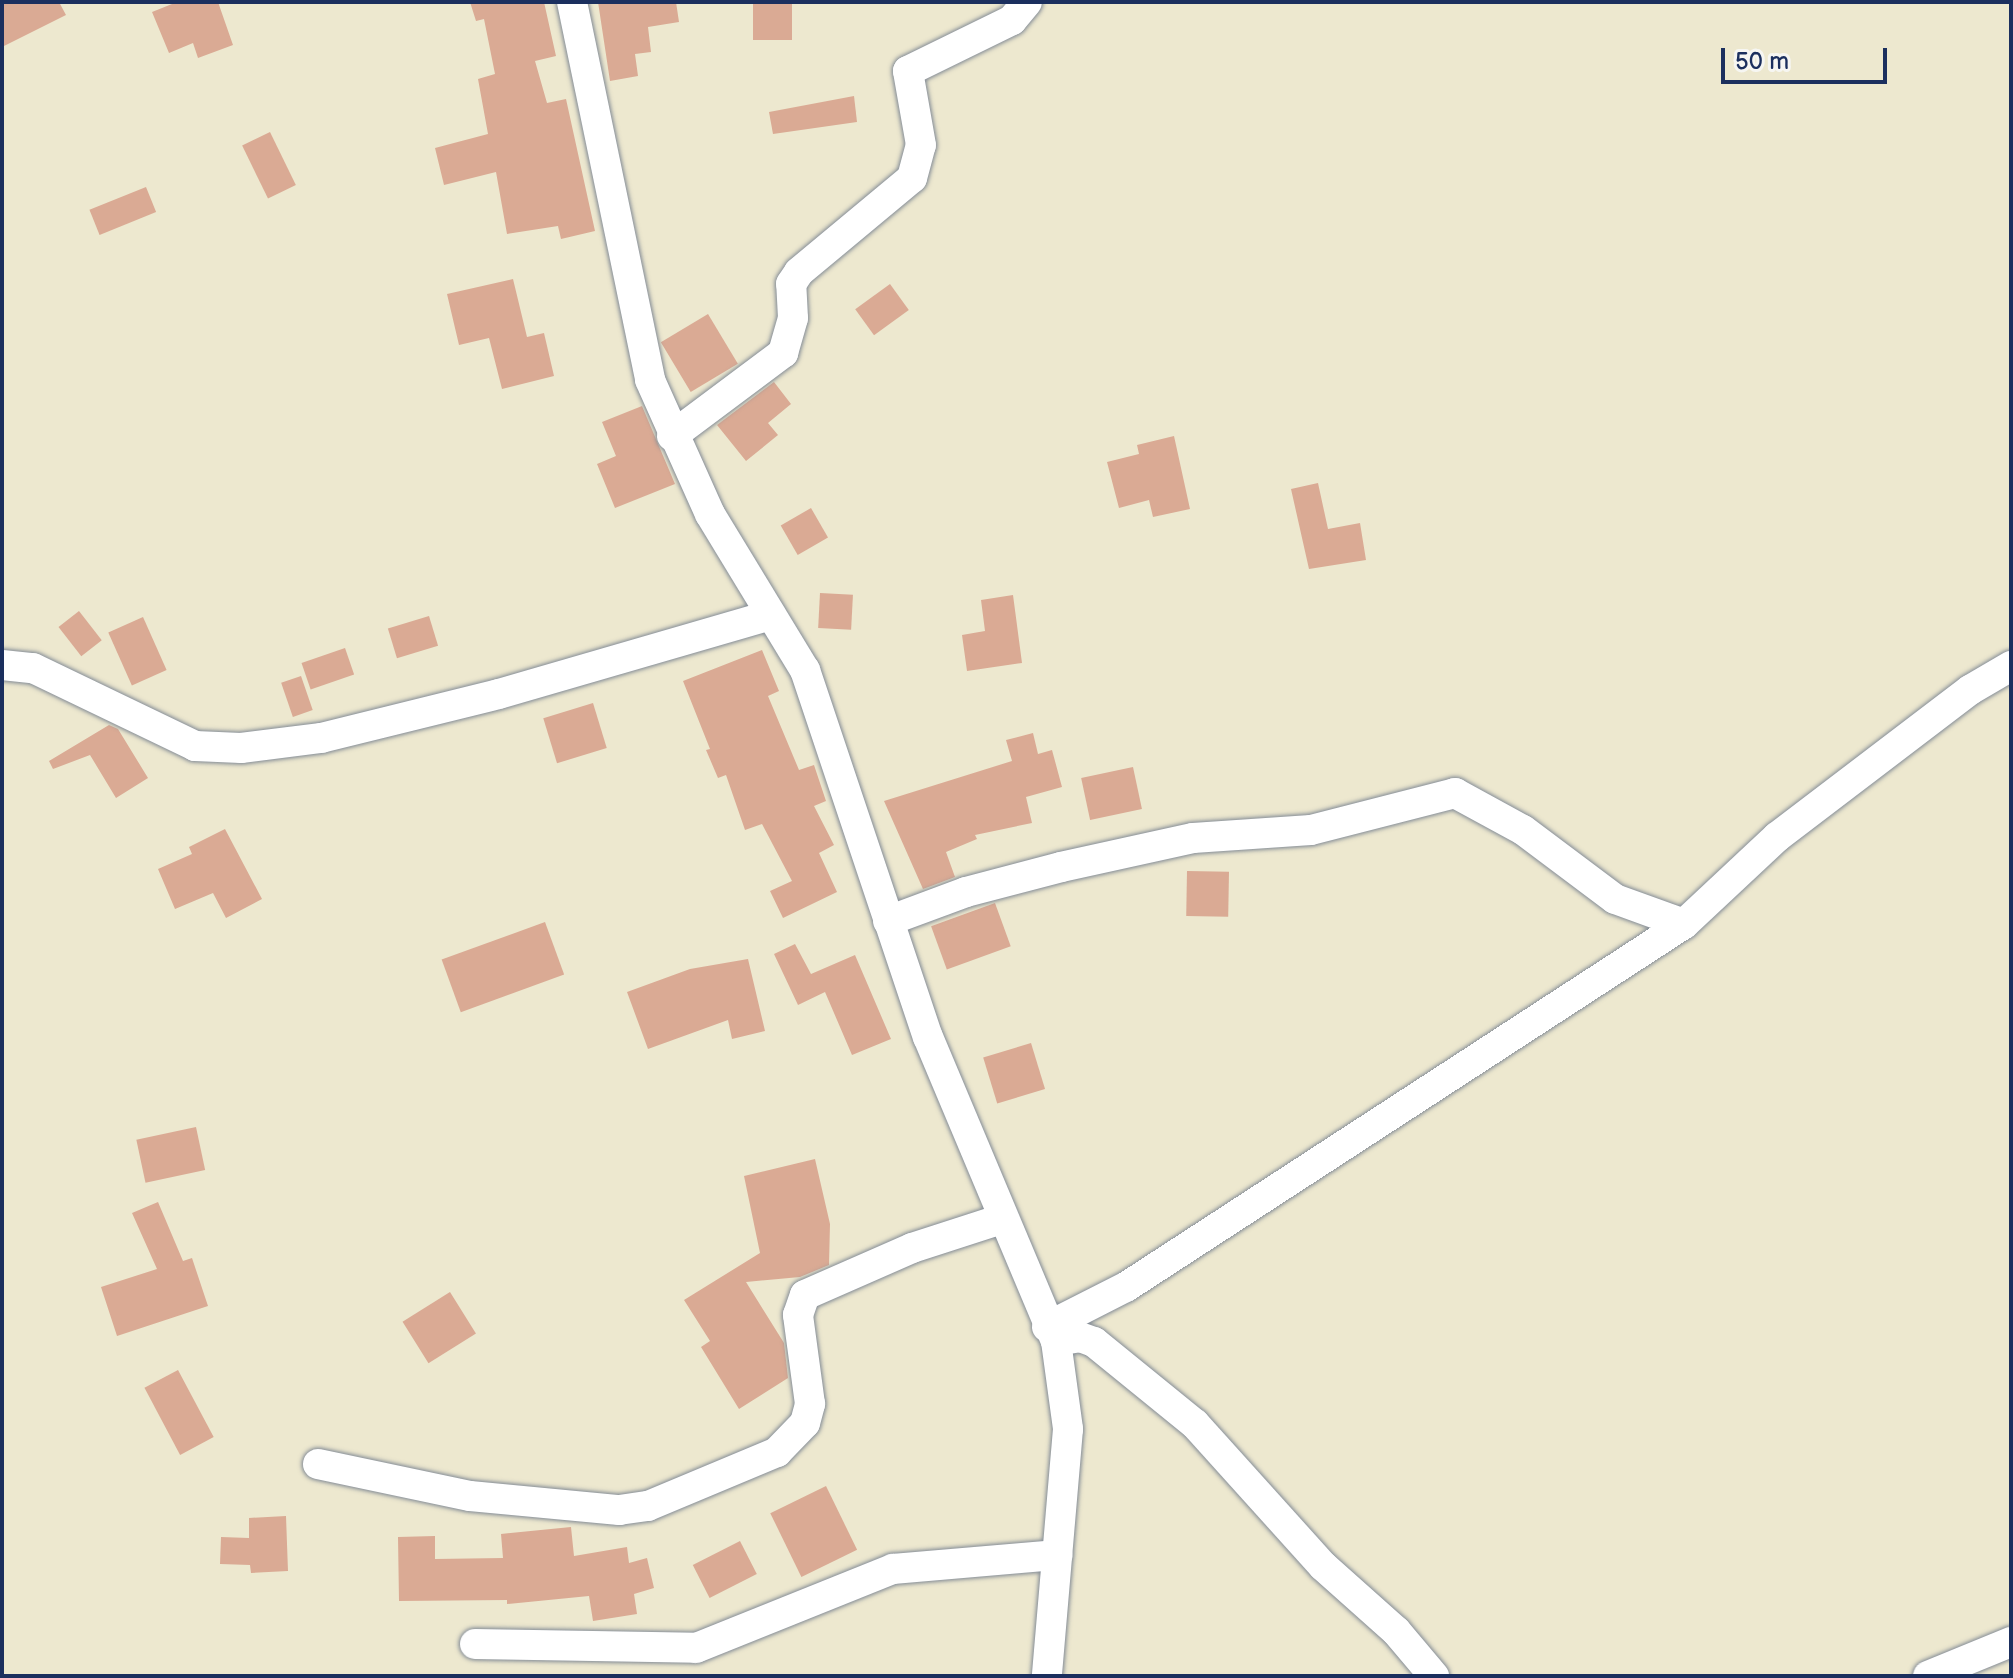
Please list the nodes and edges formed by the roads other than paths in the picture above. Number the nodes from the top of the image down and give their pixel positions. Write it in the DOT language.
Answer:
graph roads {
  1 [pos="572,2"];
  2 [pos="1027,2"];
  3 [pos="672,436"];
  4 [pos="771,615"];
  5 [pos="2,665"];
  6 [pos="2011,666"];
  7 [pos="888,921"];
  8 [pos="1684,924"];
  9 [pos="1002,1219"];
  10 [pos="1052,1334"];
  11 [pos="318,1464"];
  12 [pos="1057,1555"];
  13 [pos="2011,1642"];
  14 [pos="475,1644"];
  15 [pos="1965,1669"];
  16 [pos="1047,1676"];
  17 [pos="1434,1676"];
  18 [pos="1928,1676"];
  1 -- 3 [label="street"];
  2 -- 3 [label="street"];
  3 -- 4 [label="street"];
  4 -- 5 [label="street"];
  4 -- 7 [label="street"];
  6 -- 8 [label="street"];
  7 -- 8 [label="street"];
  7 -- 9 [label="street"];
  8 -- 10 [label="street"];
  9 -- 10 [label="street"];
  9 -- 11 [label="street"];
  10 -- 12 [label="street"];
  10 -- 17 [label="street"];
  12 -- 14 [label="street"];
  12 -- 16 [label="street"];
  13 -- 15 [label="street"];
  15 -- 18 [label="street"];
}
